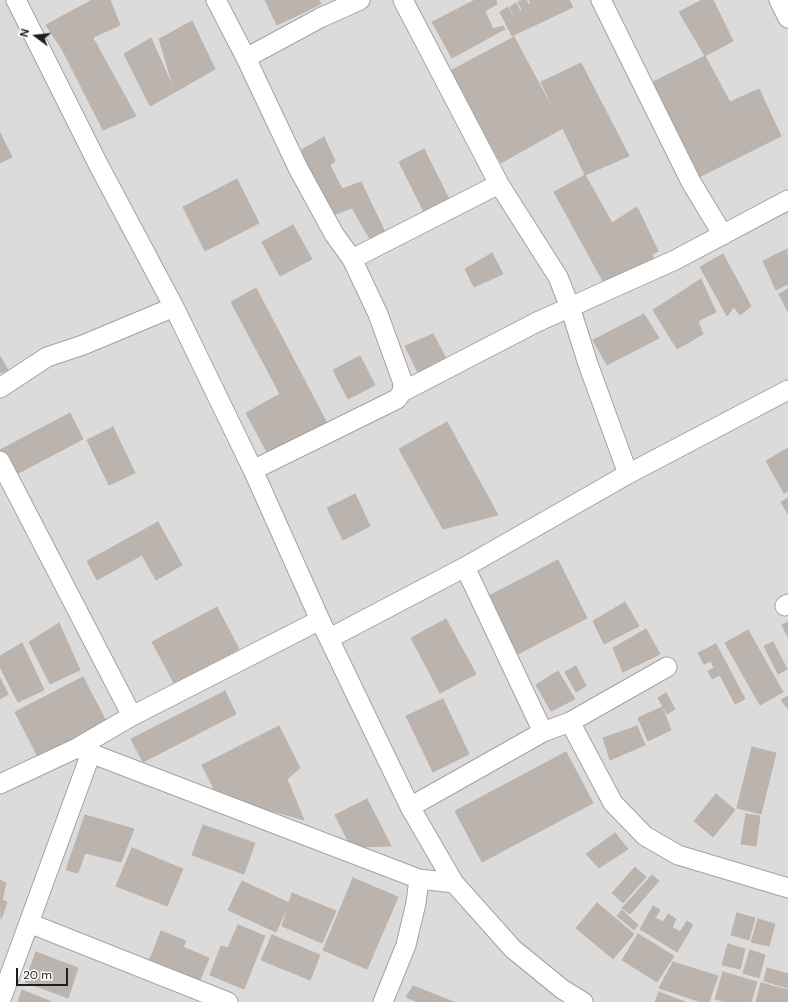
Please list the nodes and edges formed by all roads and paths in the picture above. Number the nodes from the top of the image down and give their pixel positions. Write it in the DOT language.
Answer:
graph roads {
  1 [pos="16,0"];
  2 [pos="216,0"];
  3 [pos="360,0"];
  4 [pos="403,0"];
  5 [pos="601,0"];
  6 [pos="779,0"];
  7 [pos="788,18"];
  8 [pos="246,58"];
  9 [pos="499,184"];
  10 [pos="788,200"];
  11 [pos="723,235"];
  12 [pos="352,259"];
  13 [pos="570,307"];
  14 [pos="174,308"];
  15 [pos="0,388"];
  16 [pos="788,390"];
  17 [pos="402,392"];
  18 [pos="0,461"];
  19 [pos="253,470"];
  20 [pos="628,474"];
  21 [pos="466,568"];
  22 [pos="320,620"];
  23 [pos="330,638"];
  24 [pos="667,667"];
  25 [pos="132,716"];
  26 [pos="570,722"];
  27 [pos="543,732"];
  28 [pos="84,751"];
  29 [pos="0,784"];
  30 [pos="410,807"];
  31 [pos="419,879"];
  32 [pos="454,883"];
  33 [pos="788,888"];
  34 [pos="29,923"];
  35 [pos="0,1002"];
  36 [pos="228,1002"];
  37 [pos="383,1002"];
  38 [pos="583,1002"];
  1 -- 14 [label="street"];
  2 -- 8 [label="street"];
  3 -- 8 [label="street"];
  4 -- 9 [label="street"];
  5 -- 11 [label="street"];
  6 -- 7 [label="street"];
  8 -- 12 [label="street"];
  9 -- 12 [label="street"];
  9 -- 13 [label="street"];
  10 -- 11 [label="street"];
  11 -- 13 [label="street"];
  12 -- 17 [label="street"];
  13 -- 17 [label="street"];
  13 -- 20 [label="street"];
  14 -- 15 [label="street"];
  14 -- 19 [label="street"];
  16 -- 20 [label="street"];
  17 -- 19 [label="street"];
  18 -- 25 [label="street"];
  19 -- 22 [label="street"];
  20 -- 21 [label="street"];
  21 -- 23 [label="street"];
  21 -- 27 [label="street"];
  22 -- 23 [label="street"];
  22 -- 25 [label="street"];
  23 -- 30 [label="street"];
  24 -- 26 [label="street"];
  25 -- 28 [label="street"];
  26 -- 27 [label="street"];
  26 -- 33 [label="street"];
  27 -- 30 [label="street"];
  28 -- 29 [label="street"];
  28 -- 31 [label="street"];
  28 -- 34 [label="street"];
  30 -- 32 [label="street"];
  31 -- 32 [label="street"];
  31 -- 37 [label="street"];
  32 -- 38 [label="street"];
  34 -- 35 [label="street"];
  34 -- 36 [label="street"];
}
